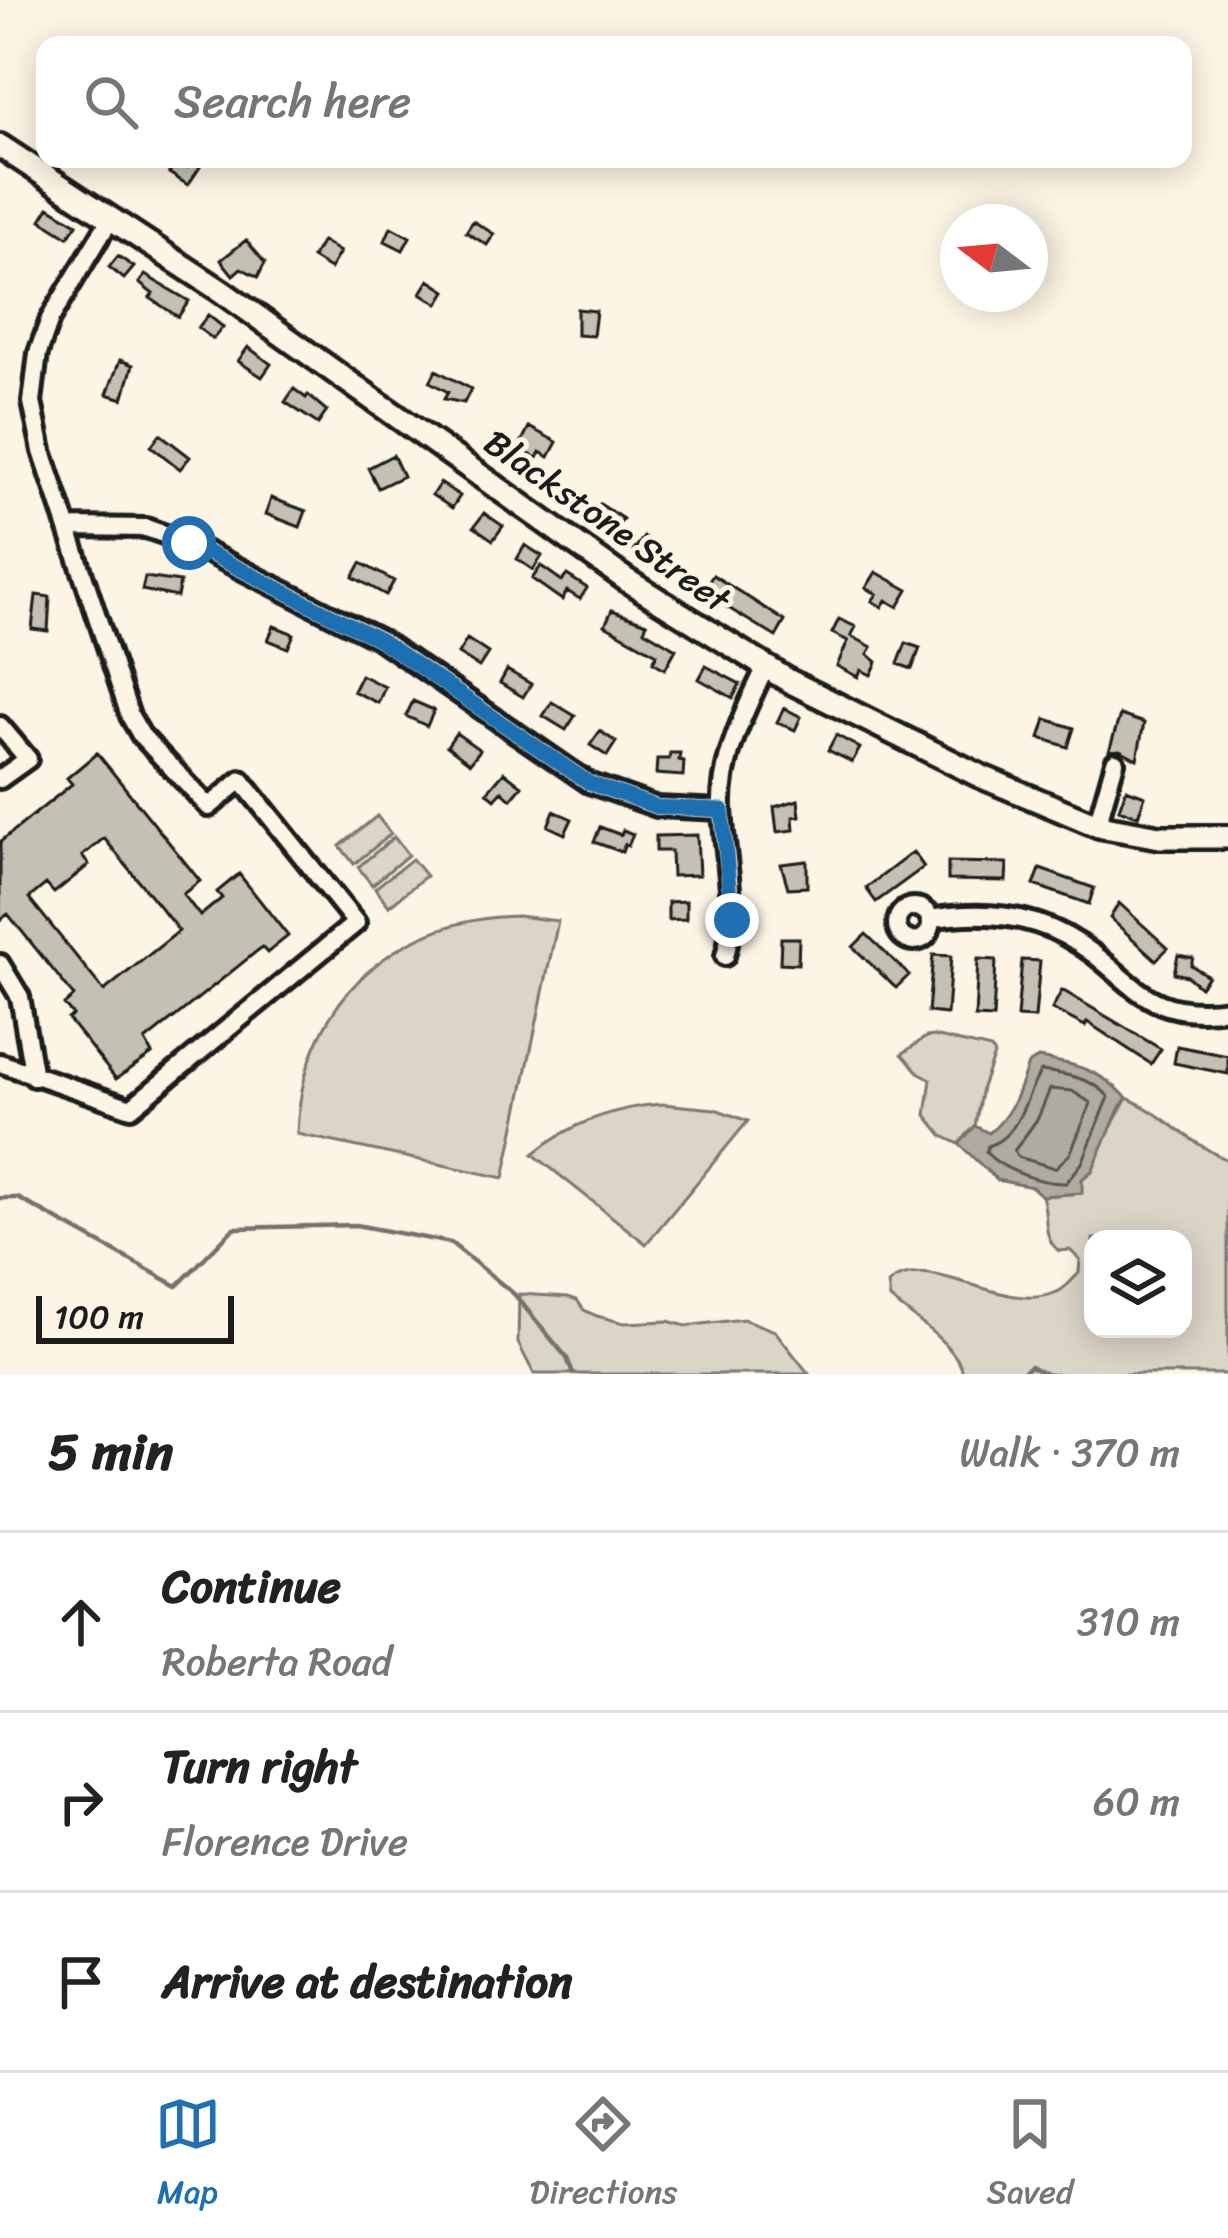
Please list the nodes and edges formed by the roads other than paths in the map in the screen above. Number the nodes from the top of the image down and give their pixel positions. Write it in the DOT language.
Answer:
graph roads {
  1 [pos="0,146"];
  2 [pos="111,218"];
  3 [pos="69,527"];
  4 [pos="766,668"];
  5 [pos="0,726"];
  6 [pos="1115,762"];
  7 [pos="0,779"];
  8 [pos="722,810"];
  9 [pos="1097,825"];
  10 [pos="1228,837"];
  11 [pos="930,919"];
  12 [pos="725,956"];
  13 [pos="0,964"];
  14 [pos="1228,1009"];
  15 [pos="0,1063"];
  16 [pos="34,1077"];
  1 -- 2 [label="main road, Blackstone Street"];
  2 -- 3 [label="street"];
  2 -- 4 [label="main road, Blackstone Street"];
  3 -- 8 [label="street"];
  3 -- 16 [label="street"];
  4 -- 8 [label="street"];
  4 -- 9 [label="main road, Blackstone Street"];
  5 -- 7 [label="street"];
  6 -- 9 [label="street"];
  8 -- 12 [label="street"];
  9 -- 10 [label="main road, Blackstone Street"];
  11 -- 14 [label="street"];
  13 -- 16 [label="street"];
  15 -- 16 [label="street"];
}
